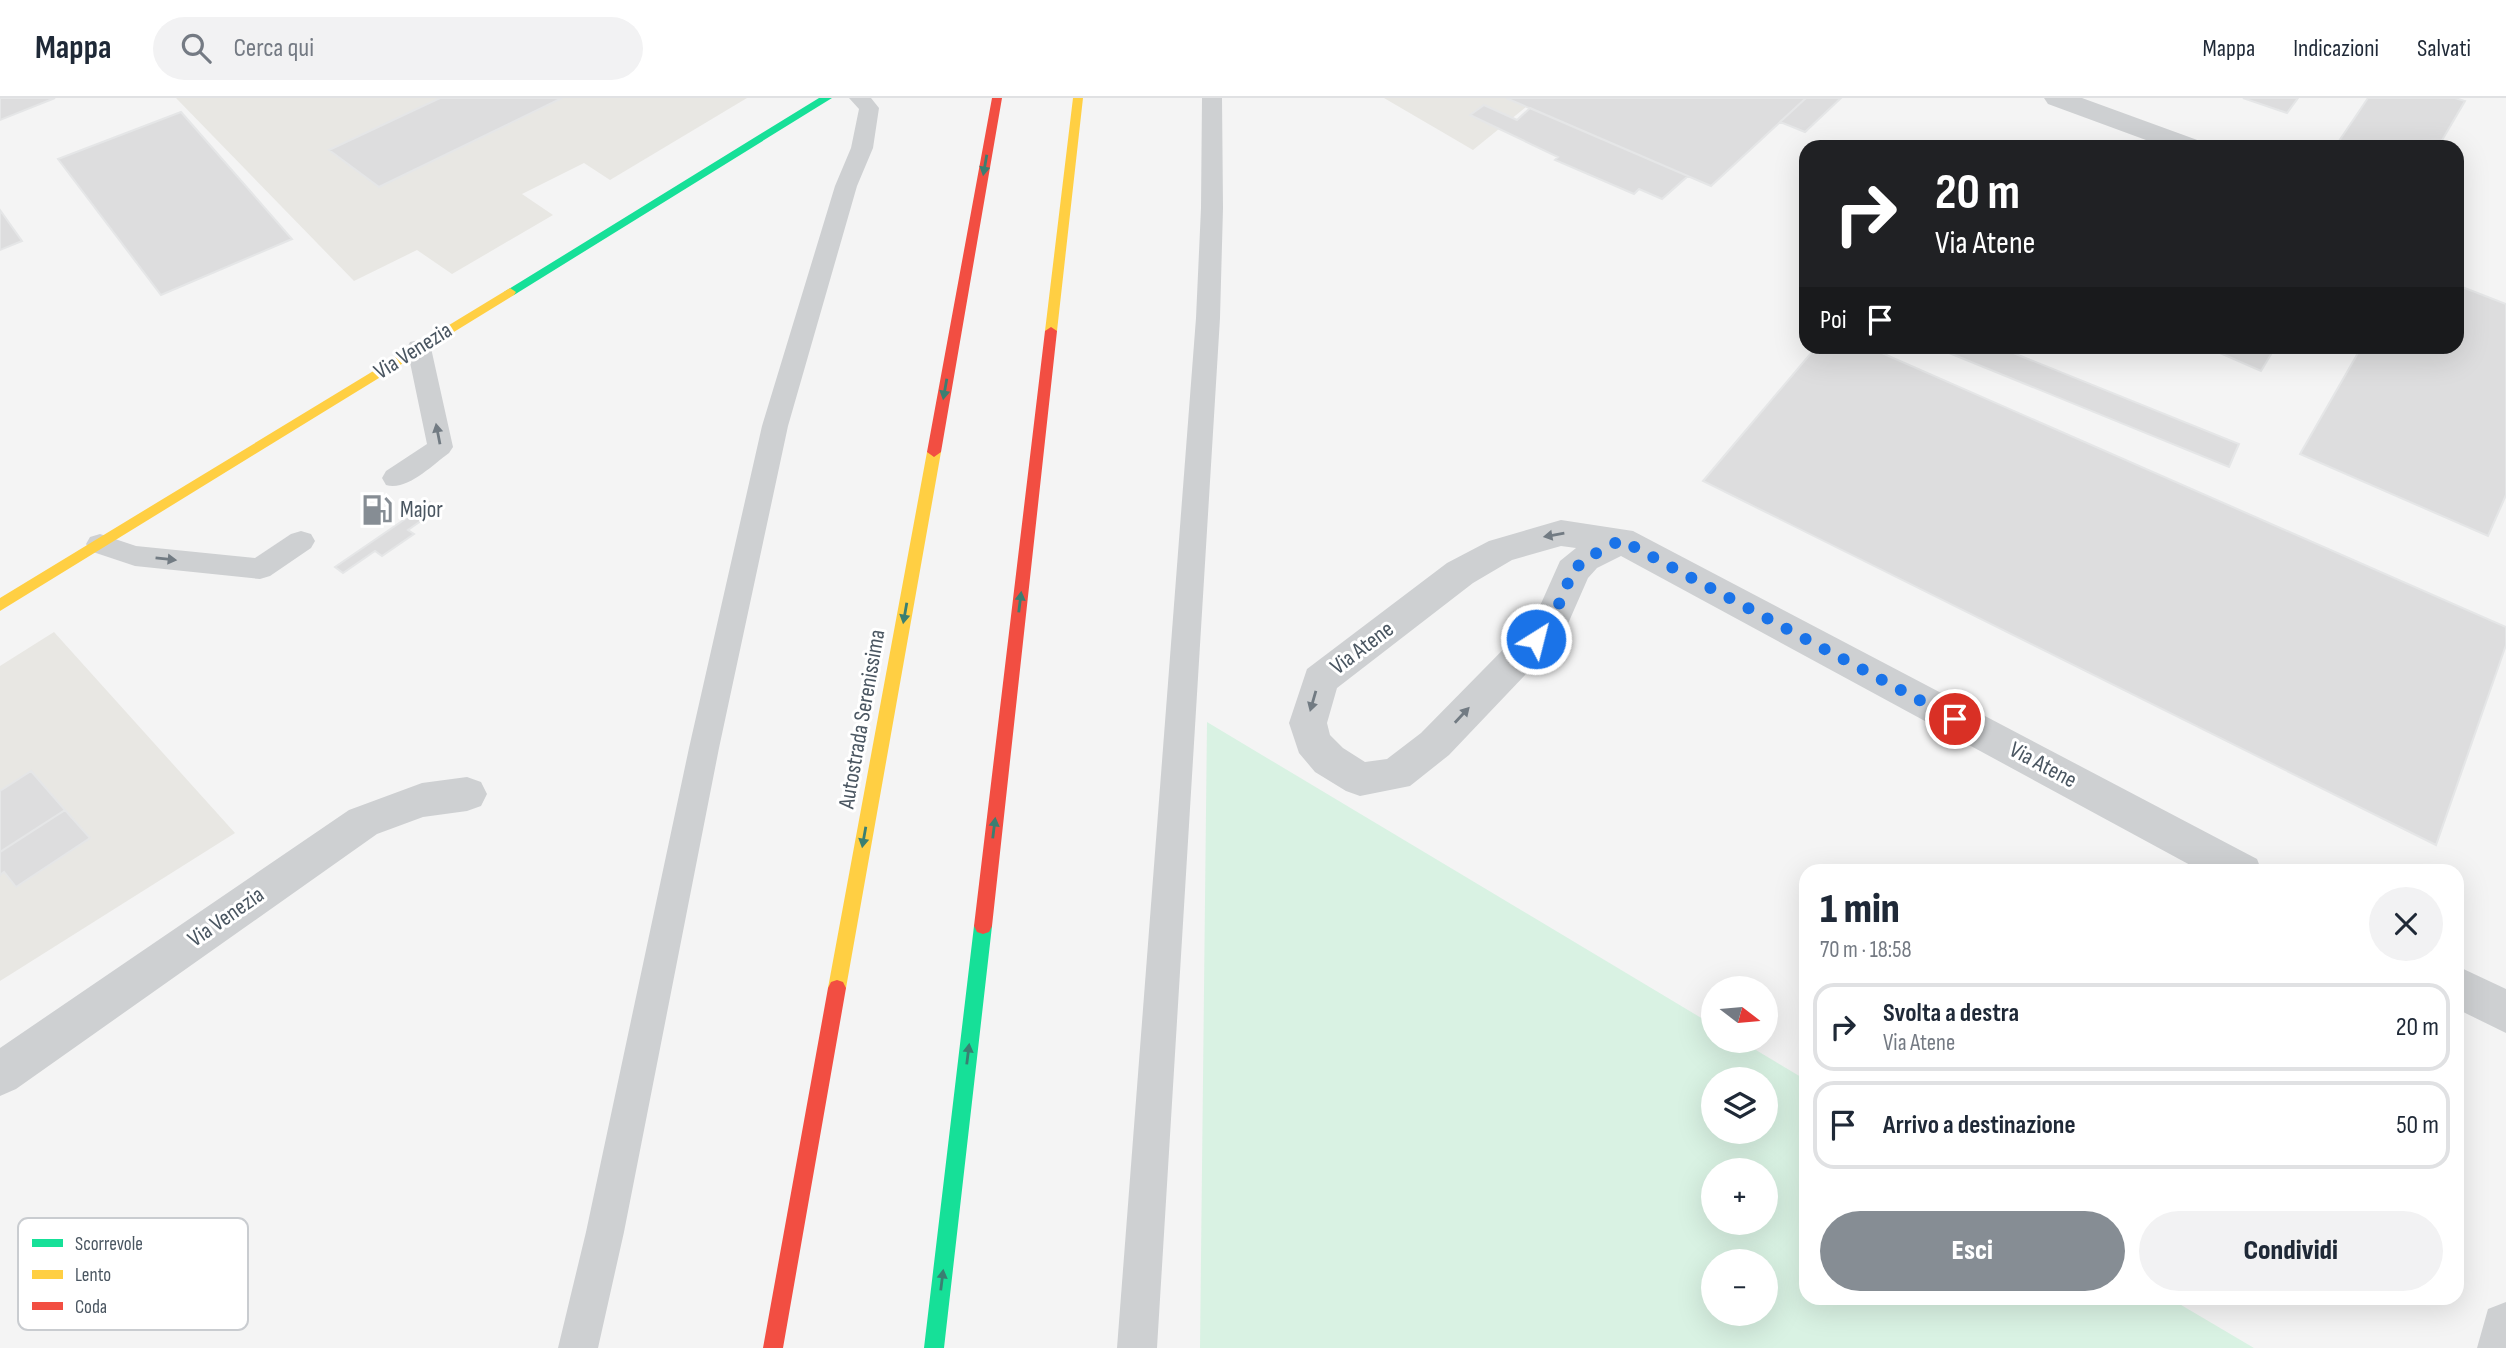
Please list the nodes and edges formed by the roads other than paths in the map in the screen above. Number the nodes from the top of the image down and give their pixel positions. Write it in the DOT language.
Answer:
graph roads {
  1 [pos="827,98"];
  2 [pos="859,98"];
  3 [pos="997,98"];
  4 [pos="1078,98"];
  5 [pos="1212,98"];
  6 [pos="2057,98"];
  7 [pos="2171,140"];
  8 [pos="419,348"];
  9 [pos="395,478"];
  10 [pos="1621,540"];
  11 [pos="301,541"];
  12 [pos="100,544"];
  13 [pos="0,605"];
  14 [pos="467,794"];
  15 [pos="2227,864"];
  16 [pos="2464,990"];
  17 [pos="2506,1012"];
  18 [pos="0,1073"];
  19 [pos="2506,1326"];
  20 [pos="578,1348"];
  21 [pos="773,1348"];
  22 [pos="934,1348"];
  23 [pos="1137,1348"];
  24 [pos="2502,1348"];
  1 -- 8 [label="main road, Via Venezia"];
  2 -- 20 [label="lane"];
  3 -- 21 [label="main road, Autostrada Serenissima, one-way"];
  22 -- 4 [label="main road, one-way"];
  5 -- 23 [label="lane"];
  6 -- 7 [label="street"];
  9 -- 8 [label="lane, one-way"];
  8 -- 12 [label="main road, Via Venezia"];
  10 -- 10 [label="street, Via Atene, one-way"];
  10 -- 15 [label="street, Via Atene"];
  12 -- 11 [label="lane, one-way"];
  12 -- 13 [label="main road, Via Venezia"];
  14 -- 18 [label="street, Via Venezia"];
  16 -- 17 [label="street"];
  19 -- 24 [label="street"];
}
